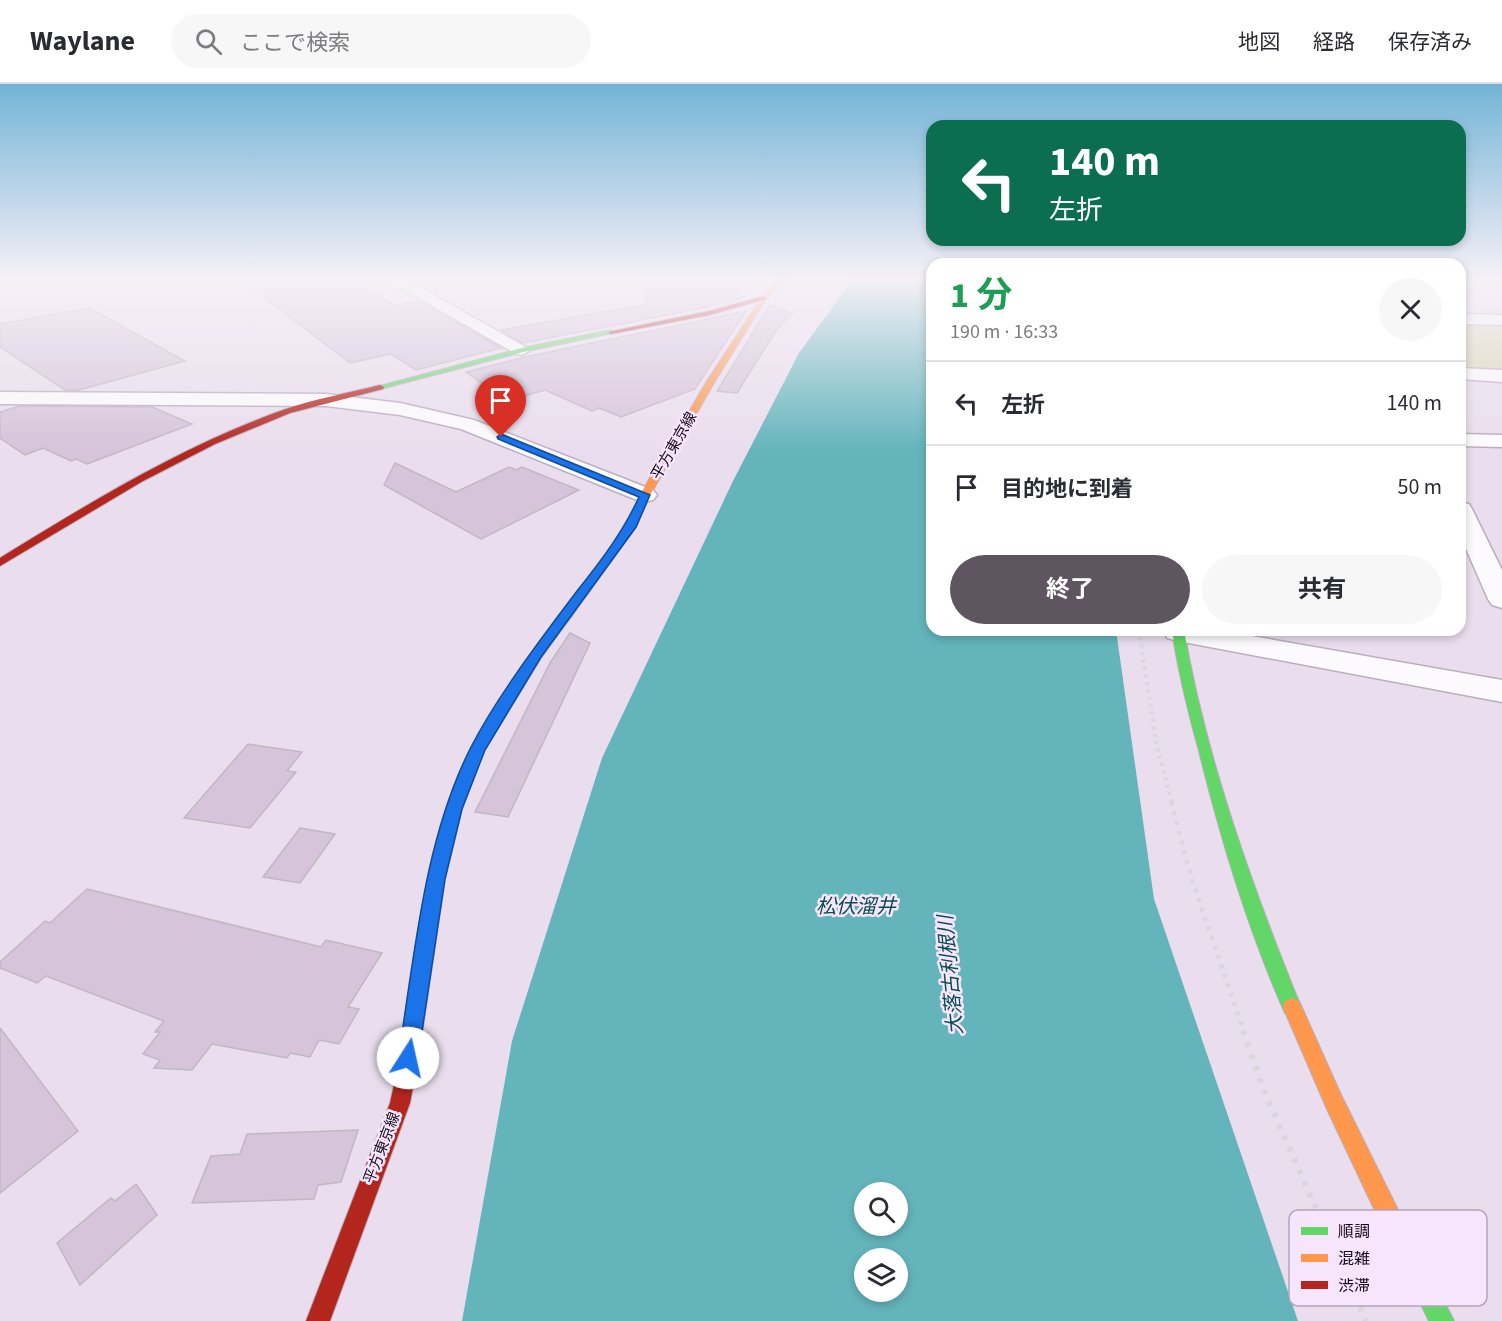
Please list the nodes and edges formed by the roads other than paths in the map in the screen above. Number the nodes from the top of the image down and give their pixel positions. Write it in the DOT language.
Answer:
graph roads {
  1 [pos="496,336"];
  2 [pos="595,336"];
  3 [pos="740,336"];
  4 [pos="522,350"];
  5 [pos="1466,374"];
  6 [pos="1502,376"];
  7 [pos="0,398"];
  8 [pos="326,400"];
  9 [pos="1466,440"];
  10 [pos="1502,441"];
  11 [pos="645,495"];
  12 [pos="1466,522"];
  13 [pos="0,563"];
  14 [pos="1502,599"];
  15 [pos="1179,636"];
  16 [pos="1205,636"];
  17 [pos="1502,691"];
  18 [pos="1389,1210"];
  19 [pos="1435,1306"];
  20 [pos="318,1321"];
  21 [pos="1442,1321"];
  1 -- 4 [label="street"];
  2 -- 4 [label="street"];
  3 -- 11 [label="street, 平方東京線"];
  4 -- 8 [label="street"];
  5 -- 6 [label="street"];
  7 -- 8 [label="street"];
  8 -- 11 [label="street"];
  8 -- 13 [label="street"];
  9 -- 10 [label="street"];
  11 -- 20 [label="street, 平方東京線"];
  12 -- 14 [label="street"];
  15 -- 18 [label="street"];
  16 -- 17 [label="street"];
  19 -- 21 [label="street"];
}
